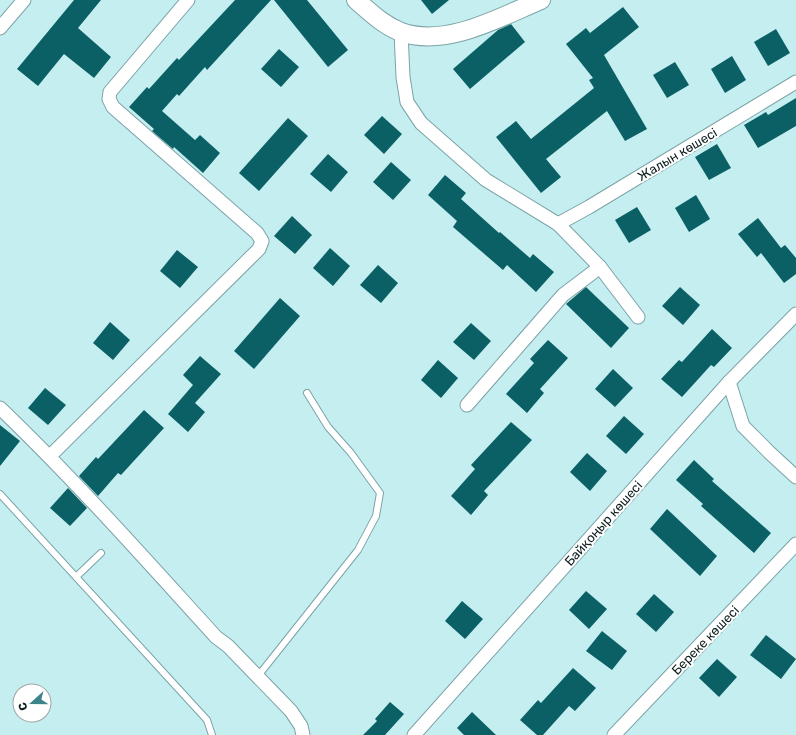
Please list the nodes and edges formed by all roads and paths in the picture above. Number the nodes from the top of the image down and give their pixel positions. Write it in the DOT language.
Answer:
graph roads {
  1 [pos="24,0"];
  2 [pos="188,0"];
  3 [pos="356,0"];
  4 [pos="541,0"];
  5 [pos="0,28"];
  6 [pos="401,32"];
  7 [pos="796,82"];
  8 [pos="558,224"];
  9 [pos="600,267"];
  10 [pos="796,314"];
  11 [pos="638,317"];
  12 [pos="729,382"];
  13 [pos="307,393"];
  14 [pos="467,405"];
  15 [pos="0,408"];
  16 [pos="50,456"];
  17 [pos="796,477"];
  18 [pos="0,494"];
  19 [pos="796,544"];
  20 [pos="101,553"];
  21 [pos="77,576"];
  22 [pos="258,676"];
  23 [pos="212,735"];
  24 [pos="303,735"];
  25 [pos="414,735"];
  26 [pos="614,735"];
  1 -- 5 [label="street"];
  2 -- 16 [label="street"];
  3 -- 6 [label="street"];
  4 -- 6 [label="street"];
  6 -- 8 [label="street"];
  7 -- 8 [label="street, Жалын көшесі"];
  8 -- 9 [label="street"];
  9 -- 11 [label="street"];
  9 -- 14 [label="street"];
  10 -- 12 [label="street, Байқоңыр көшесі"];
  12 -- 17 [label="street"];
  12 -- 25 [label="street, Байқоңыр көшесі"];
  13 -- 22 [label="lane"];
  15 -- 16 [label="street"];
  16 -- 22 [label="street"];
  18 -- 21 [label="lane"];
  19 -- 26 [label="street, Береке көшесі"];
  20 -- 21 [label="lane"];
  21 -- 23 [label="lane"];
  22 -- 24 [label="street"];
}
